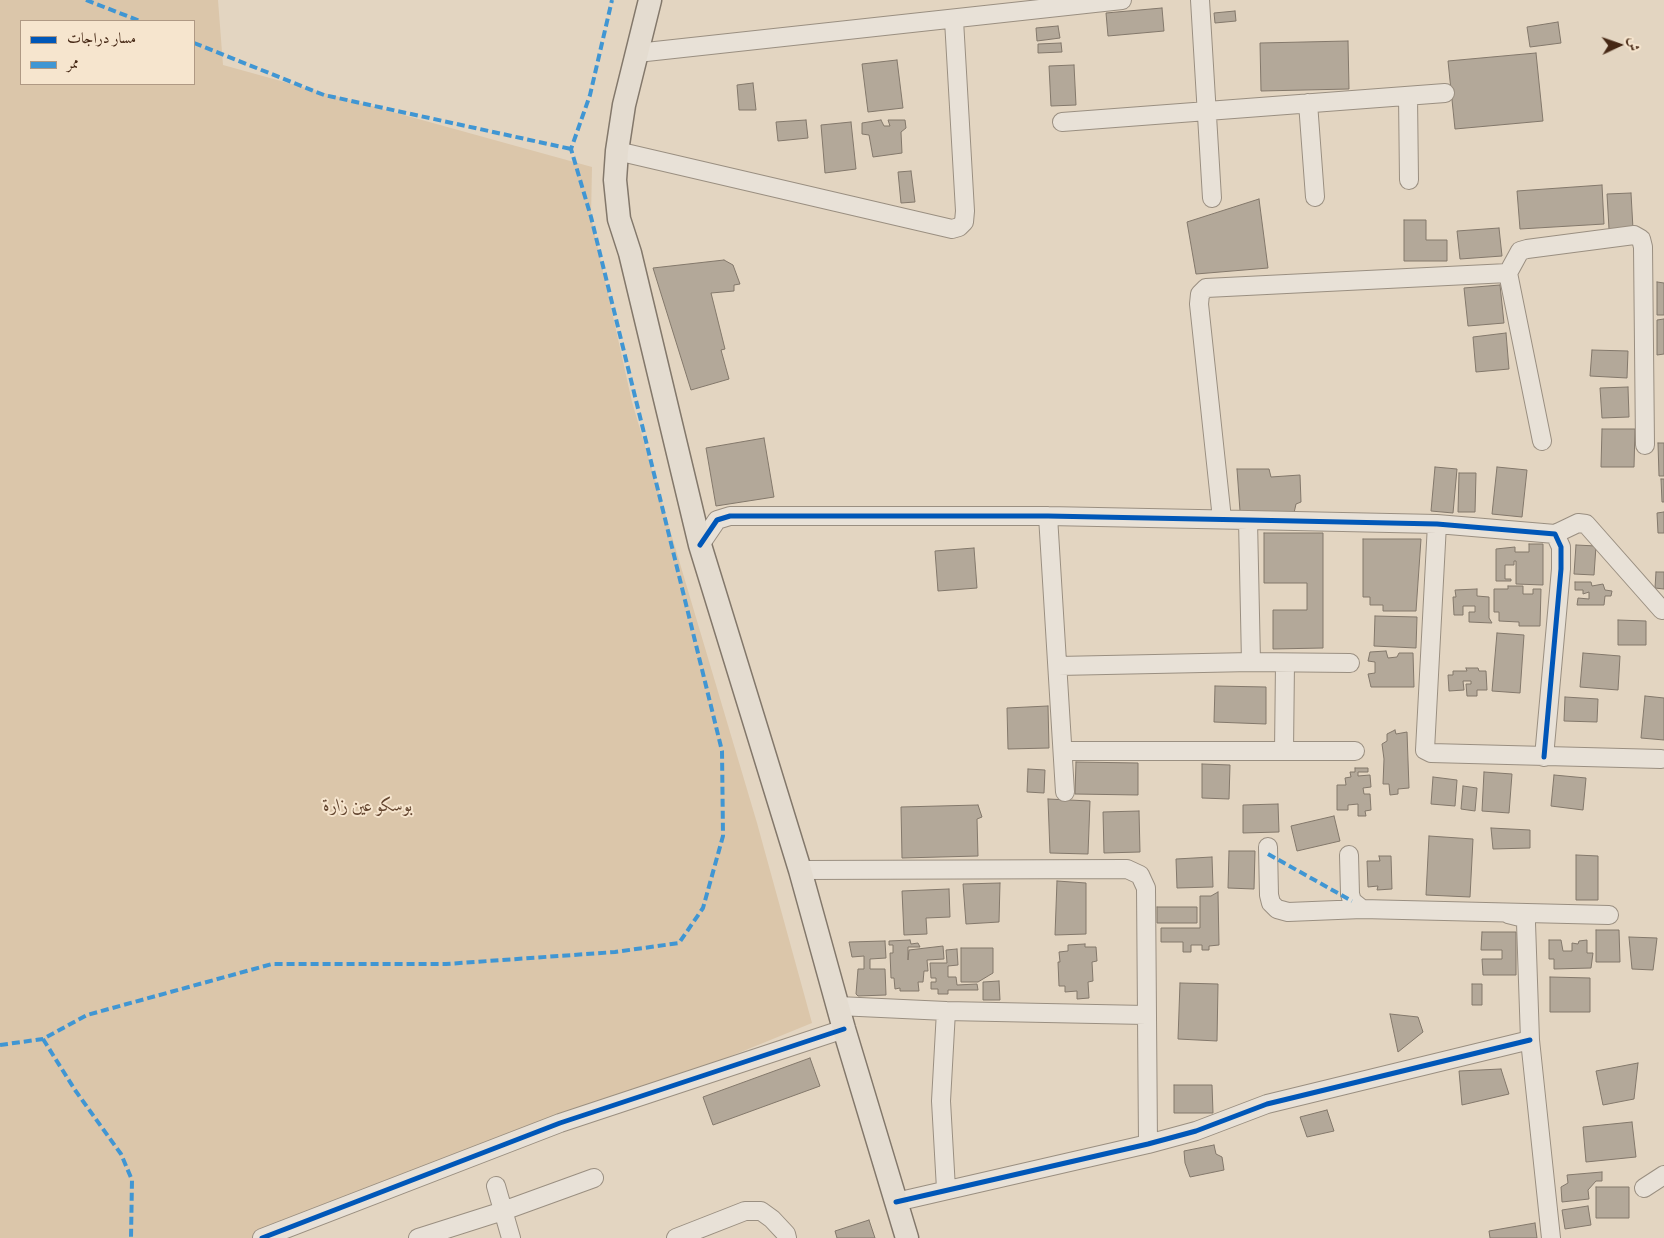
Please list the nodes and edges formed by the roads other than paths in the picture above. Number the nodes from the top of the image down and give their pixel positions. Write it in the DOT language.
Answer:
graph roads {
  1 [pos="650,0"];
  2 [pos="1122,0"];
  3 [pos="1200,0"];
  4 [pos="954,20"];
  5 [pos="637,52"];
  6 [pos="1445,93"];
  7 [pos="1408,96"];
  8 [pos="1308,102"];
  9 [pos="1206,110"];
  10 [pos="1062,122"];
  11 [pos="617,151"];
  12 [pos="1409,180"];
  13 [pos="1315,197"];
  14 [pos="1212,198"];
  15 [pos="1508,272"];
  16 [pos="1542,441"];
  17 [pos="1644,445"];
  18 [pos="1048,516"];
  19 [pos="1222,519"];
  20 [pos="1248,520"];
  21 [pos="1436,524"];
  22 [pos="1555,534"];
  23 [pos="700,544"];
  24 [pos="1662,610"];
  25 [pos="1251,662"];
  26 [pos="1285,663"];
  27 [pos="1350,663"];
  28 [pos="1058,666"];
  29 [pos="1063,751"];
  30 [pos="1284,751"];
  31 [pos="1355,751"];
  32 [pos="1544,757"];
  33 [pos="1662,759"];
  34 [pos="1065,792"];
  35 [pos="1268,847"];
  36 [pos="1349,854"];
  37 [pos="800,870"];
  38 [pos="1362,909"];
  39 [pos="1508,914"];
  40 [pos="1608,915"];
  41 [pos="838,1006"];
  42 [pos="946,1011"];
  43 [pos="1146,1015"];
  44 [pos="844,1029"];
  45 [pos="1530,1040"];
  46 [pos="1148,1144"];
  47 [pos="1664,1175"];
  48 [pos="594,1178"];
  49 [pos="496,1186"];
  50 [pos="1644,1188"];
  51 [pos="946,1189"];
  52 [pos="896,1202"];
  53 [pos="504,1211"];
  54 [pos="262,1238"];
  55 [pos="418,1238"];
  56 [pos="511,1238"];
  57 [pos="676,1238"];
  58 [pos="786,1238"];
  59 [pos="907,1238"];
  60 [pos="1551,1238"];
  1 -- 5 [label="main road"];
  2 -- 4 [label="street"];
  3 -- 9 [label="street"];
  4 -- 5 [label="street"];
  4 -- 11 [label="street"];
  5 -- 11 [label="main road"];
  6 -- 7 [label="street"];
  7 -- 8 [label="street"];
  7 -- 12 [label="street"];
  8 -- 9 [label="street"];
  8 -- 13 [label="street"];
  9 -- 10 [label="street"];
  9 -- 14 [label="street"];
  11 -- 23 [label="main road"];
  15 -- 16 [label="street"];
  15 -- 17 [label="street"];
  15 -- 19 [label="street"];
  18 -- 19 [label="street"];
  18 -- 23 [label="street"];
  18 -- 28 [label="street"];
  19 -- 20 [label="street"];
  20 -- 21 [label="street"];
  20 -- 25 [label="street"];
  21 -- 22 [label="street"];
  21 -- 32 [label="street"];
  22 -- 24 [label="street"];
  22 -- 32 [label="street"];
  23 -- 37 [label="main road"];
  25 -- 26 [label="street"];
  25 -- 28 [label="street"];
  26 -- 27 [label="street"];
  26 -- 30 [label="street"];
  28 -- 29 [label="street"];
  29 -- 30 [label="street"];
  29 -- 34 [label="street"];
  30 -- 31 [label="street"];
  32 -- 33 [label="street"];
  35 -- 38 [label="street"];
  36 -- 38 [label="street"];
  37 -- 41 [label="main road"];
  37 -- 43 [label="street"];
  38 -- 39 [label="street"];
  39 -- 40 [label="street"];
  39 -- 45 [label="street"];
  41 -- 42 [label="street"];
  41 -- 44 [label="main road"];
  42 -- 43 [label="street"];
  42 -- 51 [label="street"];
  43 -- 46 [label="street"];
  44 -- 52 [label="main road"];
  44 -- 54 [label="street"];
  45 -- 46 [label="street"];
  45 -- 60 [label="street"];
  46 -- 51 [label="street"];
  47 -- 50 [label="street"];
  48 -- 53 [label="street"];
  49 -- 53 [label="street"];
  51 -- 52 [label="street"];
  52 -- 59 [label="main road"];
  53 -- 55 [label="street"];
  53 -- 56 [label="street"];
  57 -- 58 [label="street"];
}
